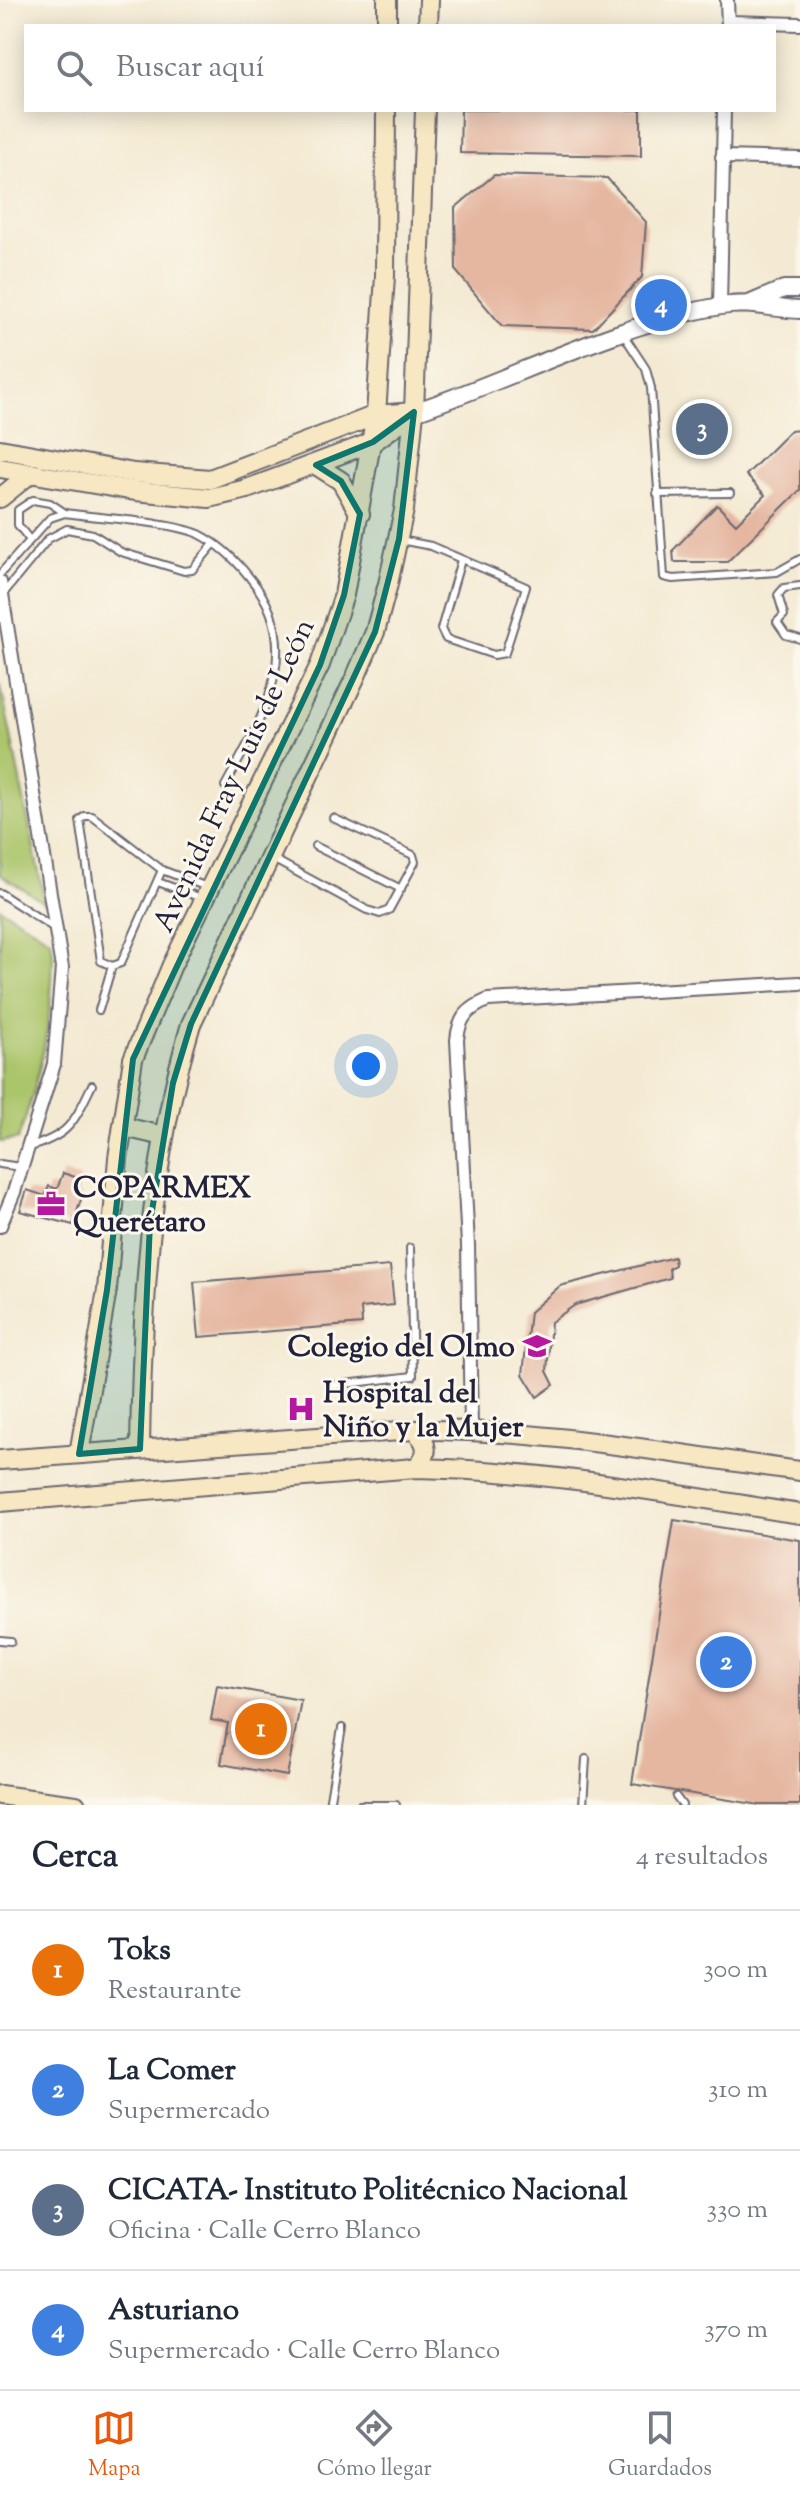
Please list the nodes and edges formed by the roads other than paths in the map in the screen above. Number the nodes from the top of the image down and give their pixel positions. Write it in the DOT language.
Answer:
graph roads {
  1 [pos="387,0"];
  2 [pos="727,0"];
  3 [pos="387,24"];
  4 [pos="728,24"];
  5 [pos="800,24"];
  6 [pos="386,112"];
  7 [pos="425,112"];
  8 [pos="724,112"];
  9 [pos="722,157"];
  10 [pos="800,159"];
  11 [pos="792,289"];
  12 [pos="749,304"];
  13 [pos="720,306"];
  14 [pos="783,310"];
  15 [pos="800,310"];
  16 [pos="800,318"];
  17 [pos="623,334"];
  18 [pos="414,412"];
  19 [pos="376,415"];
  20 [pos="373,442"];
  21 [pos="0,449"];
  22 [pos="316,465"];
  23 [pos="0,468"];
  24 [pos="31,473"];
  25 [pos="730,493"];
  26 [pos="657,494"];
  27 [pos="0,498"];
  28 [pos="65,513"];
  29 [pos="360,514"];
  30 [pos="99,518"];
  31 [pos="93,534"];
  32 [pos="29,539"];
  33 [pos="399,539"];
  34 [pos="214,544"];
  35 [pos="800,559"];
  36 [pos="461,560"];
  37 [pos="0,574"];
  38 [pos="800,586"];
  39 [pos="2,588"];
  40 [pos="4,625"];
  41 [pos="800,639"];
  42 [pos="225,786"];
  43 [pos="333,818"];
  44 [pos="315,846"];
  45 [pos="269,857"];
  46 [pos="162,870"];
  47 [pos="158,882"];
  48 [pos="401,889"];
  49 [pos="0,893"];
  50 [pos="208,894"];
  51 [pos="57,929"];
  52 [pos="112,966"];
  53 [pos="800,983"];
  54 [pos="99,1010"];
  55 [pos="92,1085"];
  56 [pos="124,1127"];
  57 [pos="163,1136"];
  58 [pos="27,1149"];
  59 [pos="0,1164"];
  60 [pos="21,1167"];
  61 [pos="0,1226"];
  62 [pos="410,1248"];
  63 [pos="328,1386"];
  64 [pos="414,1430"];
  65 [pos="471,1430"];
  66 [pos="140,1449"];
  67 [pos="79,1454"];
  68 [pos="0,1460"];
  69 [pos="415,1468"];
  70 [pos="800,1471"];
  71 [pos="0,1502"];
  72 [pos="800,1514"];
  73 [pos="0,1640"];
  74 [pos="11,1641"];
  75 [pos="342,1728"];
  76 [pos="586,1759"];
  77 [pos="0,1795"];
  78 [pos="676,1797"];
  79 [pos="76,1805"];
  80 [pos="329,1805"];
  81 [pos="360,1805"];
  82 [pos="396,1805"];
  83 [pos="583,1805"];
  84 [pos="682,1805"];
  1 -- 3 [label="main road"];
  2 -- 4 [label="street"];
  4 -- 5 [label="street"];
  6 -- 19 [label="main road, Avenida Fray Luis de León"];
  7 -- 18 [label="main road"];
  8 -- 9 [label="street"];
  9 -- 10 [label="street"];
  9 -- 13 [label="street"];
  11 -- 12 [label="street"];
  11 -- 14 [label="street"];
  12 -- 13 [label="street"];
  12 -- 14 [label="street"];
  13 -- 17 [label="street"];
  14 -- 15 [label="street"];
  14 -- 16 [label="street"];
  17 -- 18 [label="street"];
  17 -- 26 [label="lane"];
  18 -- 19 [label="main road"];
  18 -- 20 [label="main road"];
  18 -- 33 [label="main road"];
  19 -- 20 [label="main road, Avenida Fray Luis de León"];
  19 -- 21 [label="main road"];
  20 -- 22 [label="main road"];
  20 -- 29 [label="main road, Avenida Fray Luis de León"];
  22 -- 24 [label="main road"];
  22 -- 29 [label="main road"];
  23 -- 24 [label="main road"];
  24 -- 27 [label="main road"];
  25 -- 26 [label="lane"];
  26 -- 35 [label="lane"];
  28 -- 30 [label="lane"];
  28 -- 32 [label="lane"];
  28 -- 32 [label="lane"];
  29 -- 50 [label="main road, Avenida Fray Luis de León"];
  30 -- 31 [label="lane"];
  30 -- 34 [label="lane"];
  31 -- 34 [label="lane"];
  31 -- 39 [label="lane"];
  32 -- 37 [label="lane"];
  33 -- 36 [label="lane"];
  33 -- 45 [label="main road"];
  34 -- 42 [label="lane"];
  36 -- 36 [label="lane"];
  38 -- 41 [label="lane"];
  39 -- 40 [label="street"];
  40 -- 51 [label="street"];
  43 -- 48 [label="lane"];
  44 -- 48 [label="lane"];
  45 -- 48 [label="lane"];
  45 -- 57 [label="main road"];
  46 -- 47 [label="lane"];
  46 -- 50 [label="lane"];
  46 -- 52 [label="lane"];
  47 -- 50 [label="lane"];
  47 -- 52 [label="lane"];
  49 -- 51 [label="lane"];
  50 -- 56 [label="main road, Avenida Fray Luis de León"];
  51 -- 58 [label="street"];
  52 -- 54 [label="lane"];
  53 -- 65 [label="street"];
  55 -- 58 [label="lane"];
  56 -- 57 [label="main road"];
  56 -- 67 [label="main road, Avenida Fray Luis de León"];
  57 -- 66 [label="main road"];
  58 -- 60 [label="street"];
  59 -- 60 [label="lane"];
  60 -- 61 [label="street"];
  62 -- 63 [label="lane"];
  64 -- 65 [label="main road"];
  64 -- 66 [label="main road"];
  64 -- 69 [label="main road"];
  65 -- 70 [label="main road"];
  66 -- 67 [label="main road"];
  67 -- 68 [label="main road"];
  69 -- 71 [label="main road"];
  69 -- 72 [label="main road"];
  73 -- 74 [label="lane"];
  75 -- 80 [label="lane"];
  76 -- 83 [label="lane"];
  77 -- 79 [label="main road"];
  78 -- 84 [label="lane"];
  81 -- 82 [label="lane"];
}
